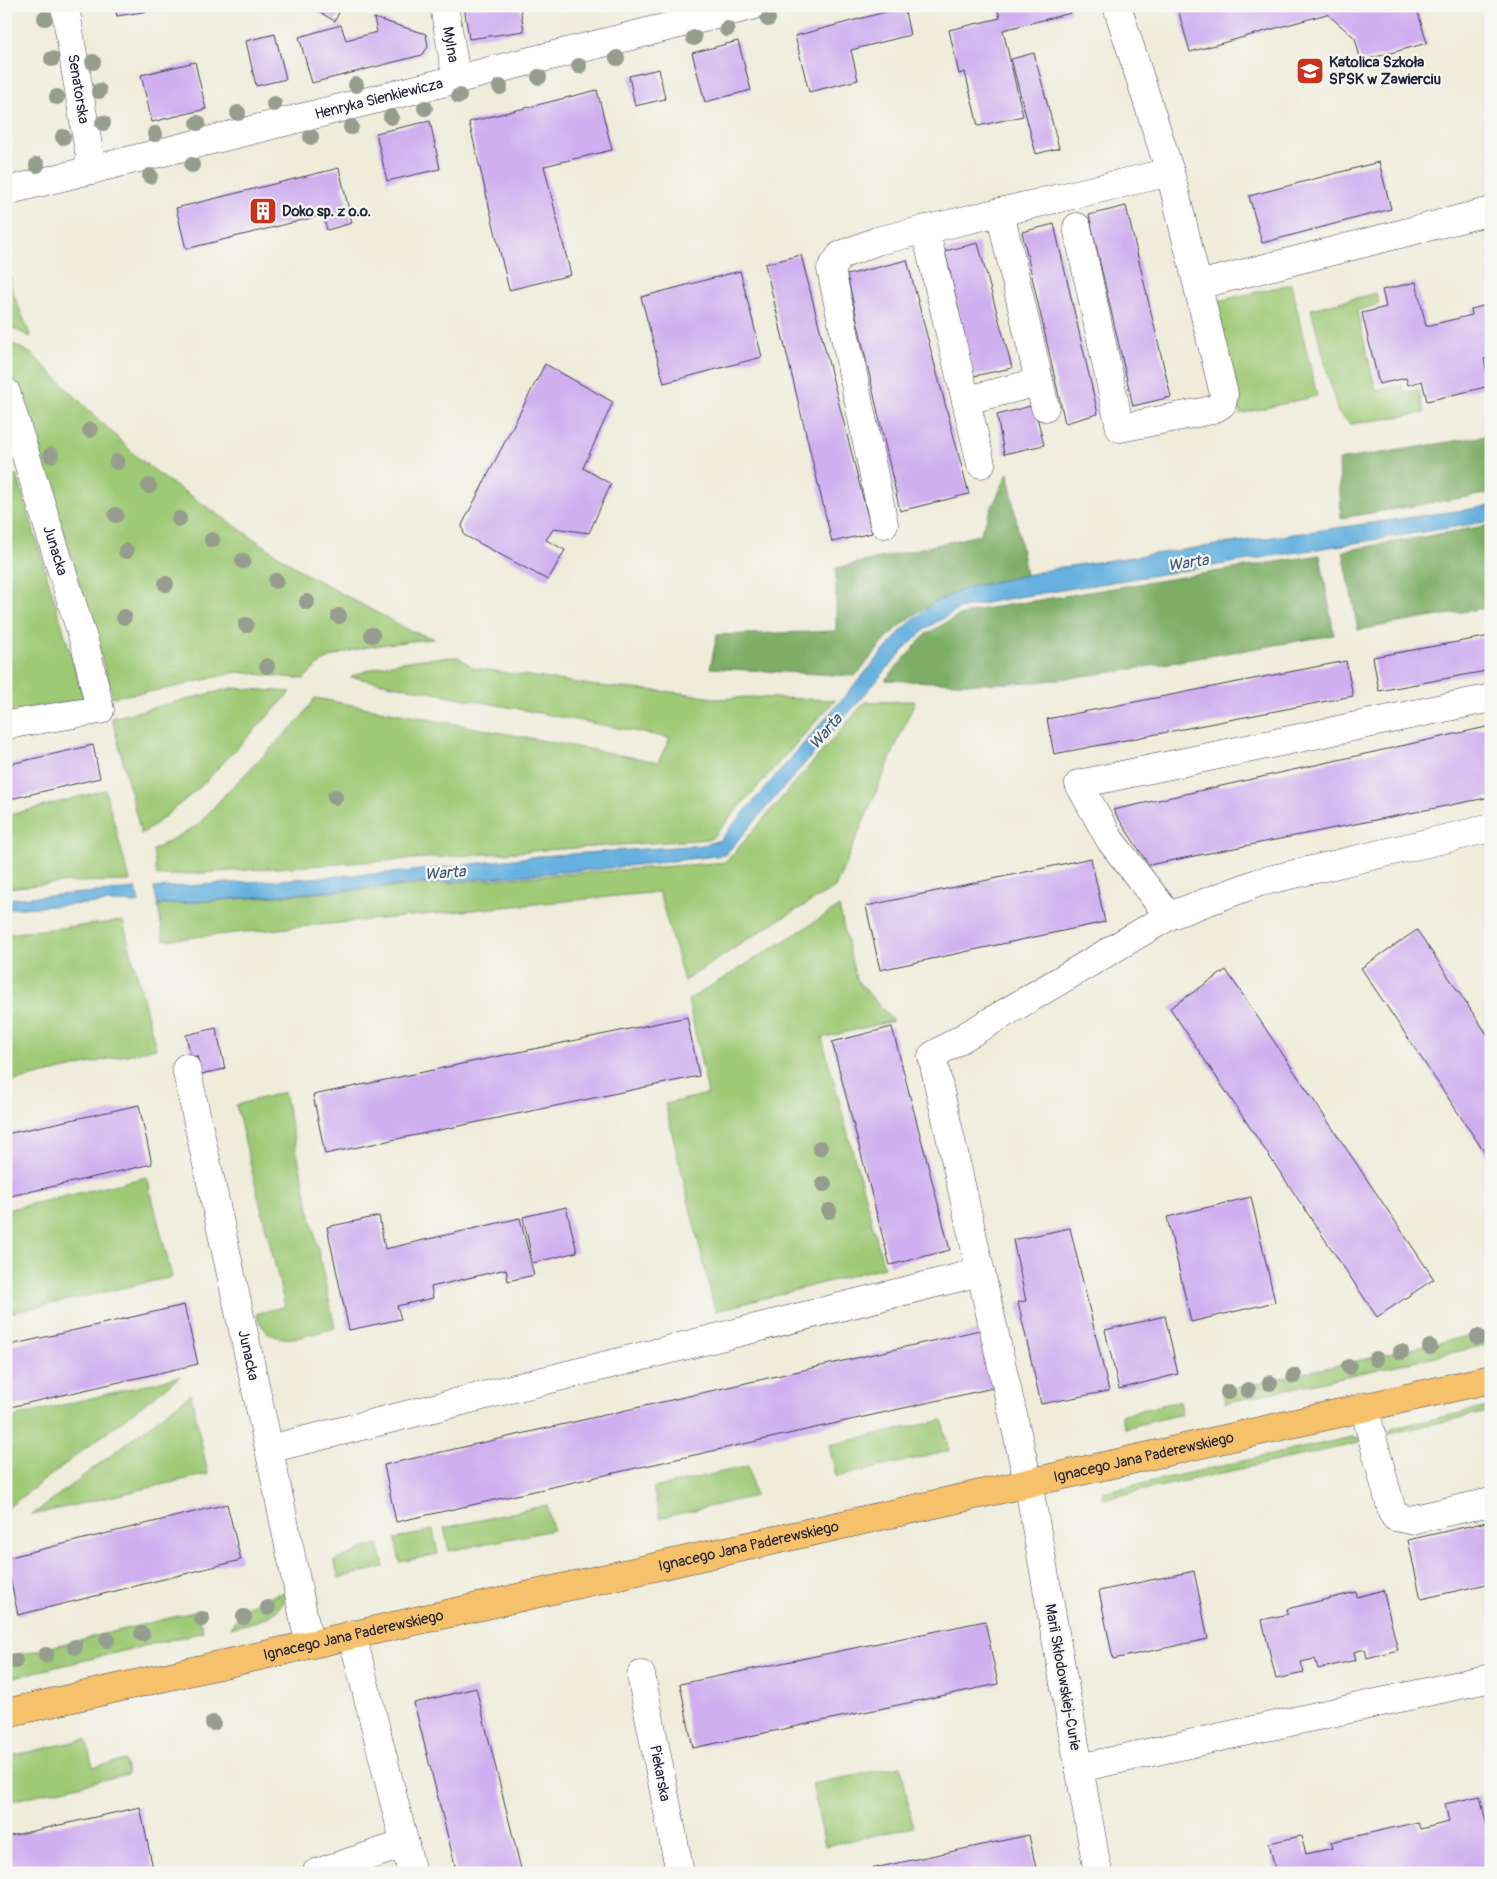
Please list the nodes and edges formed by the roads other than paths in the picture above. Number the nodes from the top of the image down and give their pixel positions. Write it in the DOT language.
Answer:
graph roads {
  1 [pos="65,6"];
  2 [pos="444,6"];
  3 [pos="752,6"];
  4 [pos="1117,6"];
  5 [pos="456,81"];
  6 [pos="92,170"];
  7 [pos="1170,172"];
  8 [pos="6,191"];
  9 [pos="1491,211"];
  10 [pos="1000,212"];
  11 [pos="1078,227"];
  12 [pos="925,229"];
  13 [pos="1198,285"];
  14 [pos="6,392"];
  15 [pos="967,400"];
  16 [pos="981,464"];
  17 [pos="884,524"];
  18 [pos="1491,698"];
  19 [pos="6,725"];
  20 [pos="1491,828"];
  21 [pos="1169,916"];
  22 [pos="186,1068"];
  23 [pos="981,1272"];
  24 [pos="1491,1378"];
  25 [pos="1364,1407"];
  26 [pos="269,1449"];
  27 [pos="1028,1482"];
  28 [pos="1491,1502"];
  29 [pos="352,1634"];
  30 [pos="309,1643"];
  31 [pos="641,1674"];
  32 [pos="1491,1678"];
  33 [pos="6,1713"];
  34 [pos="1079,1768"];
  35 [pos="405,1844"];
  36 [pos="316,1873"];
  37 [pos="412,1873"];
  38 [pos="680,1873"];
  39 [pos="1098,1873"];
  1 -- 6 [label="street, Senatorska"];
  2 -- 5 [label="street, Mylna"];
  3 -- 5 [label="street, Henryka Sienkiewicza"];
  4 -- 7 [label="street"];
  5 -- 6 [label="street, Henryka Sienkiewicza"];
  6 -- 8 [label="street, Henryka Sienkiewicza"];
  7 -- 10 [label="street"];
  7 -- 13 [label="street"];
  9 -- 13 [label="street"];
  10 -- 12 [label="street"];
  10 -- 15 [label="street"];
  11 -- 13 [label="street"];
  12 -- 15 [label="street"];
  12 -- 17 [label="street"];
  14 -- 19 [label="street, Junacka"];
  15 -- 16 [label="street"];
  18 -- 21 [label="street"];
  20 -- 21 [label="street"];
  21 -- 23 [label="street, Marii Skłodowskiej-Curie"];
  22 -- 26 [label="street, Junacka"];
  23 -- 26 [label="street"];
  23 -- 27 [label="street, Marii Skłodowskiej-Curie"];
  24 -- 25 [label="main road, Ignacego Jana Paderewskiego"];
  25 -- 27 [label="main road, Ignacego Jana Paderewskiego"];
  25 -- 28 [label="street"];
  26 -- 30 [label="street, Junacka"];
  27 -- 29 [label="main road, Ignacego Jana Paderewskiego"];
  27 -- 34 [label="street, Marii Skłodowskiej-Curie"];
  29 -- 30 [label="main road, Ignacego Jana Paderewskiego"];
  29 -- 35 [label="street"];
  30 -- 33 [label="main road, Ignacego Jana Paderewskiego"];
  31 -- 38 [label="street, Piekarska"];
  32 -- 34 [label="street"];
  34 -- 39 [label="street, Marii Skłodowskiej-Curie"];
  35 -- 36 [label="street"];
  35 -- 37 [label="street"];
}
